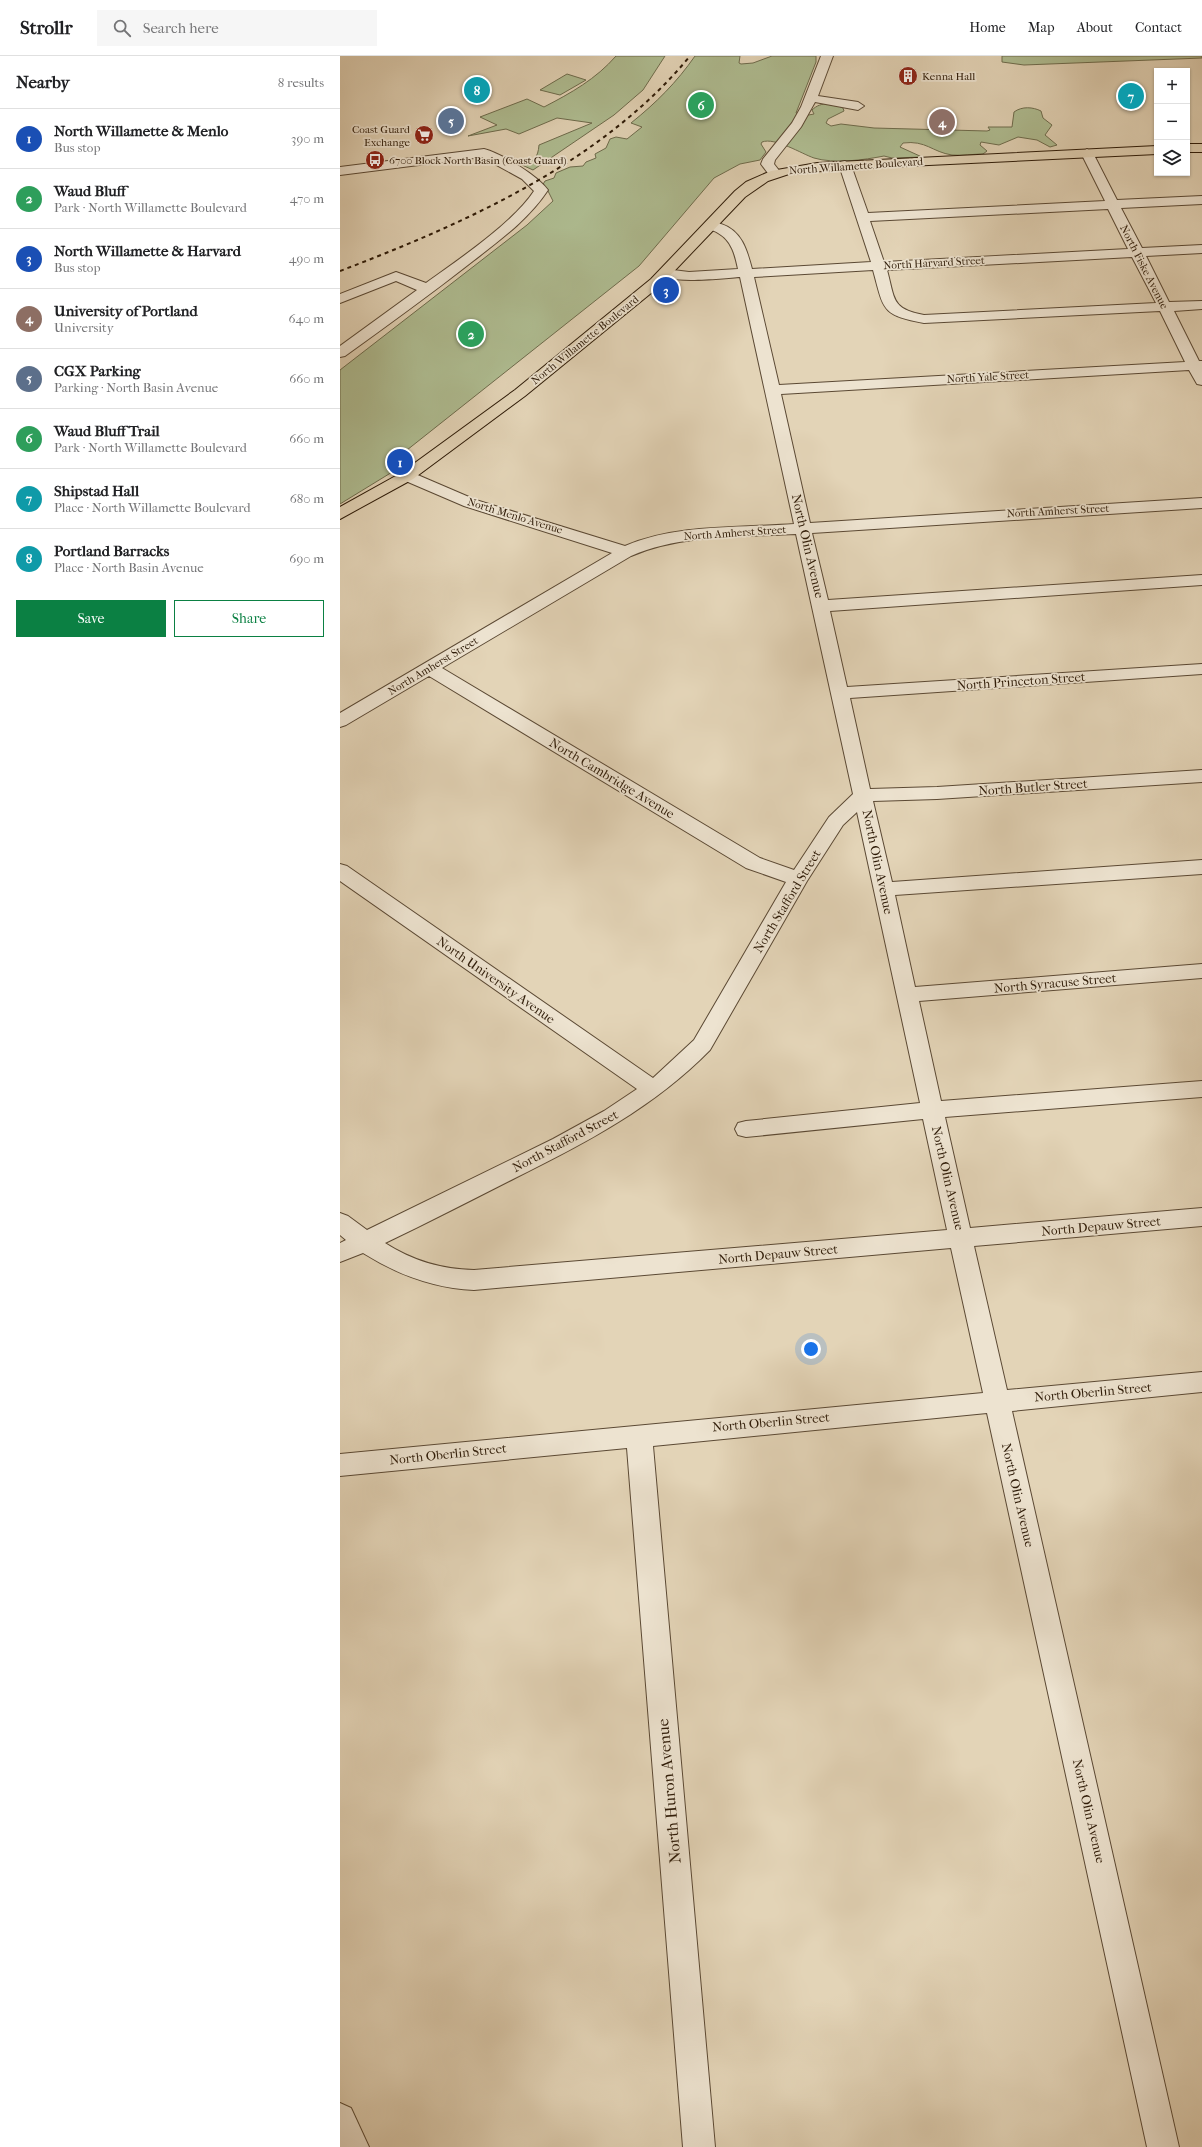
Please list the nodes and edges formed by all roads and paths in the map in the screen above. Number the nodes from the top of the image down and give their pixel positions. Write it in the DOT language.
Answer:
graph roads {
  1 [pos="827,56"];
  2 [pos="810,98"];
  3 [pos="858,106"];
  4 [pos="1190,148"];
  5 [pos="1202,148"];
  6 [pos="1154,150"];
  7 [pos="1087,153"];
  8 [pos="845,165"];
  9 [pos="340,171"];
  10 [pos="775,173"];
  11 [pos="1202,200"];
  12 [pos="1113,205"];
  13 [pos="863,217"];
  14 [pos="711,225"];
  15 [pos="1202,249"];
  16 [pos="1137,252"];
  17 [pos="879,266"];
  18 [pos="746,272"];
  19 [pos="666,273"];
  20 [pos="427,289"];
  21 [pos="340,299"];
  22 [pos="1202,305"];
  23 [pos="1164,307"];
  24 [pos="340,353"];
  25 [pos="1198,365"];
  26 [pos="1202,381"];
  27 [pos="773,390"];
  28 [pos="407,476"];
  29 [pos="1202,503"];
  30 [pos="340,514"];
  31 [pos="804,528"];
  32 [pos="625,552"];
  33 [pos="1202,580"];
  34 [pos="821,606"];
  35 [pos="429,668"];
  36 [pos="1202,669"];
  37 [pos="841,693"];
  38 [pos="340,721"];
  39 [pos="1202,776"];
  40 [pos="863,795"];
  41 [pos="1202,867"];
  42 [pos="340,871"];
  43 [pos="798,879"];
  44 [pos="884,889"];
  45 [pos="1202,971"];
  46 [pos="907,994"];
  47 [pos="653,1089"];
  48 [pos="1202,1089"];
  49 [pos="933,1110"];
  50 [pos="746,1129"];
  51 [pos="1202,1217"];
  52 [pos="340,1222"];
  53 [pos="961,1238"];
  54 [pos="363,1242"];
  55 [pos="340,1252"];
  56 [pos="1202,1382"];
  57 [pos="998,1401"];
  58 [pos="639,1435"];
  59 [pos="340,1465"];
  60 [pos="340,2119"];
  61 [pos="353,2147"];
  62 [pos="699,2147"];
  63 [pos="1163,2147"];
  1 -- 2 [label="street"];
  2 -- 3 [label="street"];
  2 -- 10 [label="street"];
  4 -- 5 [label="main road"];
  6 -- 7 [label="main road, North Willamette Boulevard"];
  7 -- 8 [label="main road, North Willamette Boulevard"];
  7 -- 12 [label="street, North Fiske Avenue"];
  8 -- 10 [label="main road, North Willamette Boulevard"];
  8 -- 13 [label="street"];
  9 -- 20 [label="street"];
  10 -- 14 [label="main road, North Willamette Boulevard"];
  11 -- 12 [label="street"];
  12 -- 13 [label="street"];
  12 -- 16 [label="street, North Fiske Avenue"];
  13 -- 17 [label="street"];
  14 -- 18 [label="street, North Olin Avenue"];
  14 -- 19 [label="main road, North Willamette Boulevard"];
  15 -- 16 [label="street, North Harvard Street"];
  16 -- 17 [label="street, North Harvard Street"];
  16 -- 23 [label="street, North Fiske Avenue"];
  17 -- 18 [label="street, North Harvard Street"];
  17 -- 23 [label="street"];
  18 -- 19 [label="street, North Harvard Street"];
  18 -- 27 [label="street, North Olin Avenue"];
  19 -- 28 [label="main road, North Willamette Boulevard"];
  20 -- 21 [label="street"];
  20 -- 24 [label="street"];
  22 -- 23 [label="street"];
  23 -- 25 [label="street, North Fiske Avenue"];
  25 -- 26 [label="street, North Fiske Avenue"];
  25 -- 27 [label="street, North Yale Street"];
  27 -- 31 [label="street, North Olin Avenue"];
  28 -- 30 [label="main road, North Willamette Boulevard"];
  28 -- 32 [label="street, North Menlo Avenue"];
  29 -- 31 [label="street, North Amherst Street"];
  31 -- 32 [label="street, North Amherst Street"];
  31 -- 34 [label="street, North Olin Avenue"];
  32 -- 35 [label="street, North Amherst Street"];
  33 -- 34 [label="street"];
  34 -- 37 [label="street, North Olin Avenue"];
  35 -- 38 [label="street, North Amherst Street"];
  35 -- 43 [label="street, North Cambridge Avenue"];
  36 -- 37 [label="street, North Princeton Street"];
  37 -- 40 [label="street, North Olin Avenue"];
  39 -- 40 [label="street, North Butler Street"];
  40 -- 43 [label="street, North Stafford Street"];
  40 -- 44 [label="street, North Olin Avenue"];
  41 -- 44 [label="street"];
  42 -- 47 [label="street, North University Avenue"];
  43 -- 47 [label="street, North Stafford Street"];
  44 -- 46 [label="street, North Olin Avenue"];
  45 -- 46 [label="street, North Syracuse Street"];
  46 -- 49 [label="street, North Olin Avenue"];
  47 -- 54 [label="street, North Stafford Street"];
  48 -- 49 [label="street"];
  49 -- 50 [label="street"];
  49 -- 53 [label="street, North Olin Avenue"];
  51 -- 53 [label="street, North Depauw Street"];
  52 -- 54 [label="street, North Depauw Street"];
  53 -- 54 [label="street, North Depauw Street"];
  53 -- 57 [label="street, North Olin Avenue"];
  54 -- 55 [label="street, North Stafford Street"];
  56 -- 57 [label="street, North Oberlin Street"];
  57 -- 58 [label="street, North Oberlin Street"];
  57 -- 63 [label="street, North Olin Avenue"];
  58 -- 59 [label="street, North Oberlin Street"];
  58 -- 62 [label="street, North Huron Avenue"];
  60 -- 61 [label="street"];
}
